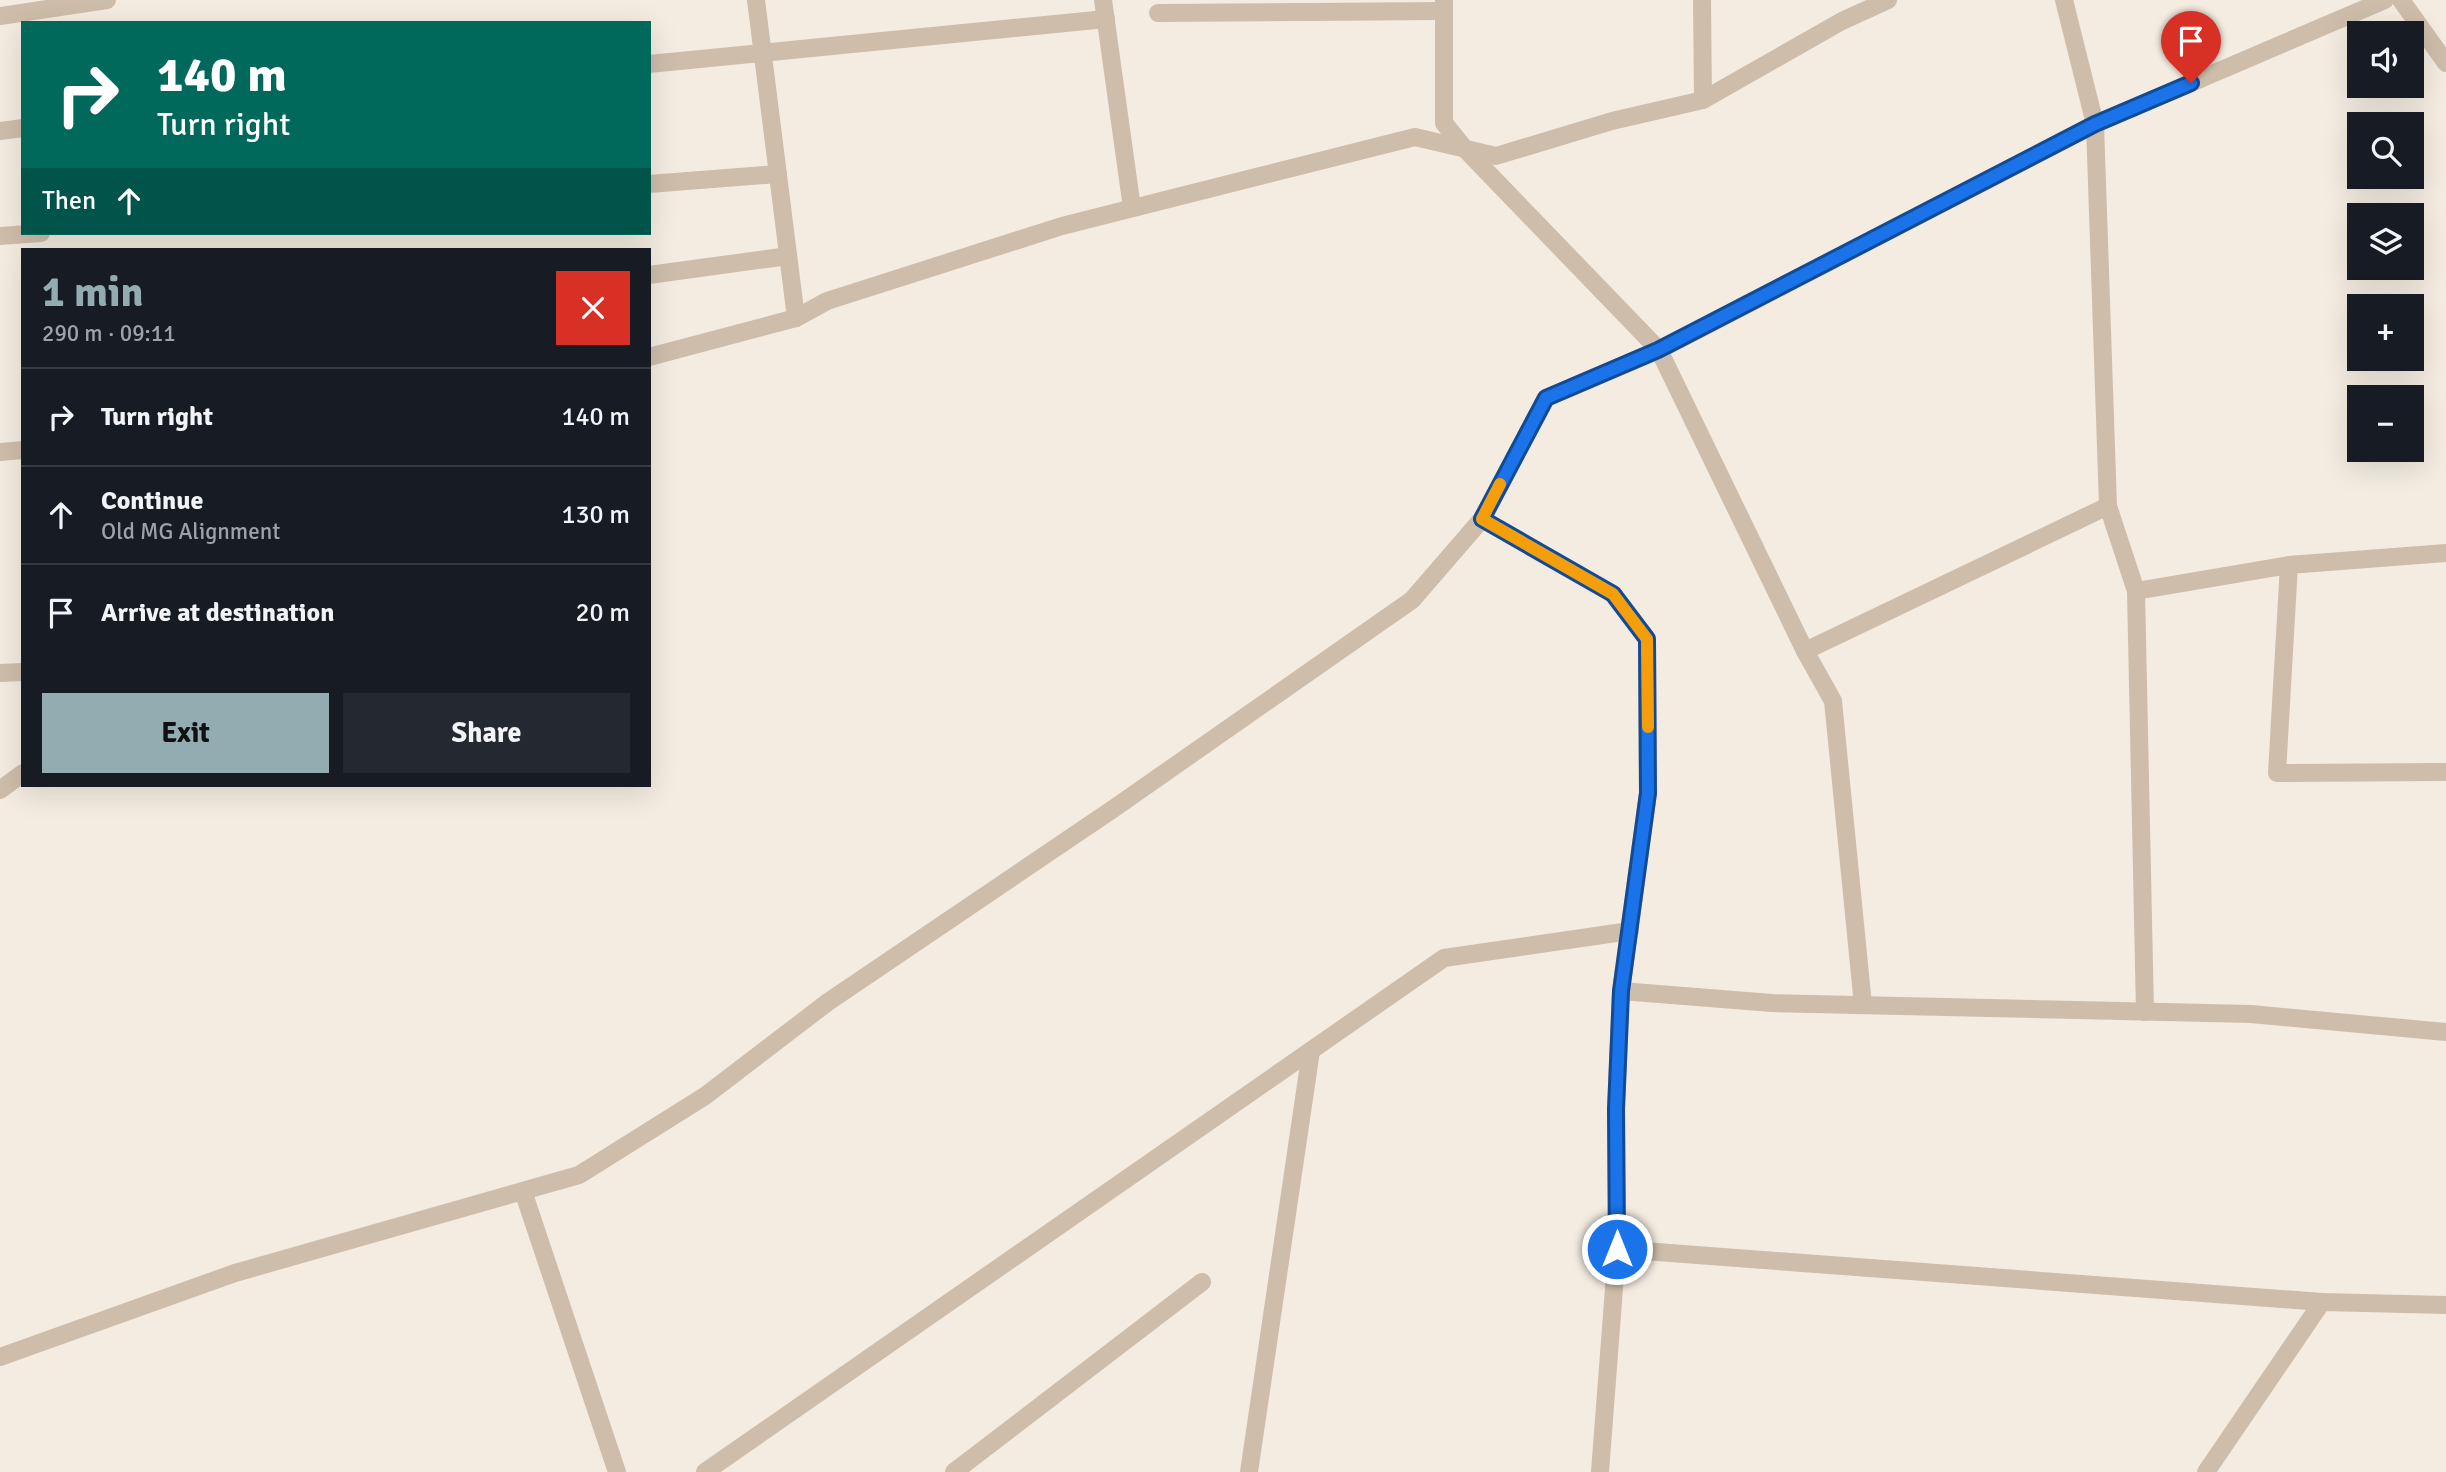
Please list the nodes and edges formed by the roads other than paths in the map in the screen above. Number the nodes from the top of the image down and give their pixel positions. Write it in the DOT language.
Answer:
graph roads {
  1 [pos="107,0"];
  2 [pos="756,0"];
  3 [pos="1103,0"];
  4 [pos="1702,0"];
  5 [pos="1888,0"];
  6 [pos="2064,0"];
  7 [pos="2385,0"];
  8 [pos="2401,0"];
  9 [pos="1444,6"];
  10 [pos="1158,13"];
  11 [pos="0,16"];
  12 [pos="1106,19"];
  13 [pos="763,53"];
  14 [pos="2446,63"];
  15 [pos="651,64"];
  16 [pos="1703,100"];
  17 [pos="2095,124"];
  18 [pos="21,128"];
  19 [pos="0,131"];
  20 [pos="1465,149"];
  21 [pos="778,174"];
  22 [pos="651,184"];
  23 [pos="1132,208"];
  24 [pos="21,234"];
  25 [pos="0,236"];
  26 [pos="788,256"];
  27 [pos="651,275"];
  28 [pos="796,318"];
  29 [pos="1658,350"];
  30 [pos="651,356"];
  31 [pos="21,450"];
  32 [pos="0,452"];
  33 [pos="2108,506"];
  34 [pos="1482,519"];
  35 [pos="2446,554"];
  36 [pos="2289,565"];
  37 [pos="2136,591"];
  38 [pos="1805,651"];
  39 [pos="21,672"];
  40 [pos="0,673"];
  41 [pos="2446,772"];
  42 [pos="21,775"];
  43 [pos="0,790"];
  44 [pos="1630,931"];
  45 [pos="1621,991"];
  46 [pos="1863,1005"];
  47 [pos="2145,1012"];
  48 [pos="2446,1032"];
  49 [pos="1311,1051"];
  50 [pos="523,1191"];
  51 [pos="1617,1249"];
  52 [pos="1202,1282"];
  53 [pos="2322,1302"];
  54 [pos="2446,1305"];
  55 [pos="0,1357"];
  56 [pos="617,1472"];
  57 [pos="705,1472"];
  58 [pos="954,1472"];
  59 [pos="1249,1472"];
  60 [pos="1600,1472"];
  61 [pos="2206,1472"];
  1 -- 11 [label="street"];
  2 -- 13 [label="street"];
  3 -- 12 [label="street"];
  4 -- 16 [label="street"];
  5 -- 16 [label="street"];
  6 -- 17 [label="street"];
  7 -- 17 [label="street"];
  8 -- 14 [label="street"];
  9 -- 10 [label="street"];
  9 -- 20 [label="street"];
  12 -- 13 [label="street"];
  12 -- 23 [label="street"];
  13 -- 15 [label="street"];
  13 -- 21 [label="street"];
  16 -- 20 [label="street"];
  17 -- 29 [label="street"];
  17 -- 33 [label="street"];
  18 -- 19 [label="street"];
  20 -- 23 [label="street"];
  20 -- 29 [label="street"];
  21 -- 22 [label="street"];
  21 -- 26 [label="street"];
  23 -- 28 [label="street"];
  24 -- 25 [label="street"];
  26 -- 27 [label="street"];
  26 -- 28 [label="street"];
  28 -- 30 [label="street"];
  29 -- 34 [label="street"];
  29 -- 38 [label="street"];
  31 -- 32 [label="street"];
  33 -- 37 [label="street"];
  33 -- 38 [label="street"];
  34 -- 44 [label="street"];
  34 -- 50 [label="street"];
  35 -- 36 [label="street"];
  36 -- 37 [label="street"];
  36 -- 41 [label="street"];
  37 -- 47 [label="street"];
  38 -- 46 [label="street"];
  39 -- 40 [label="street"];
  42 -- 43 [label="street"];
  44 -- 45 [label="street"];
  44 -- 49 [label="street"];
  45 -- 46 [label="street"];
  45 -- 51 [label="street"];
  46 -- 47 [label="street"];
  47 -- 48 [label="street"];
  49 -- 57 [label="street"];
  49 -- 59 [label="street"];
  50 -- 55 [label="street"];
  50 -- 56 [label="street"];
  51 -- 53 [label="street"];
  51 -- 60 [label="street"];
  52 -- 58 [label="street"];
  53 -- 54 [label="street"];
  53 -- 61 [label="street"];
}
